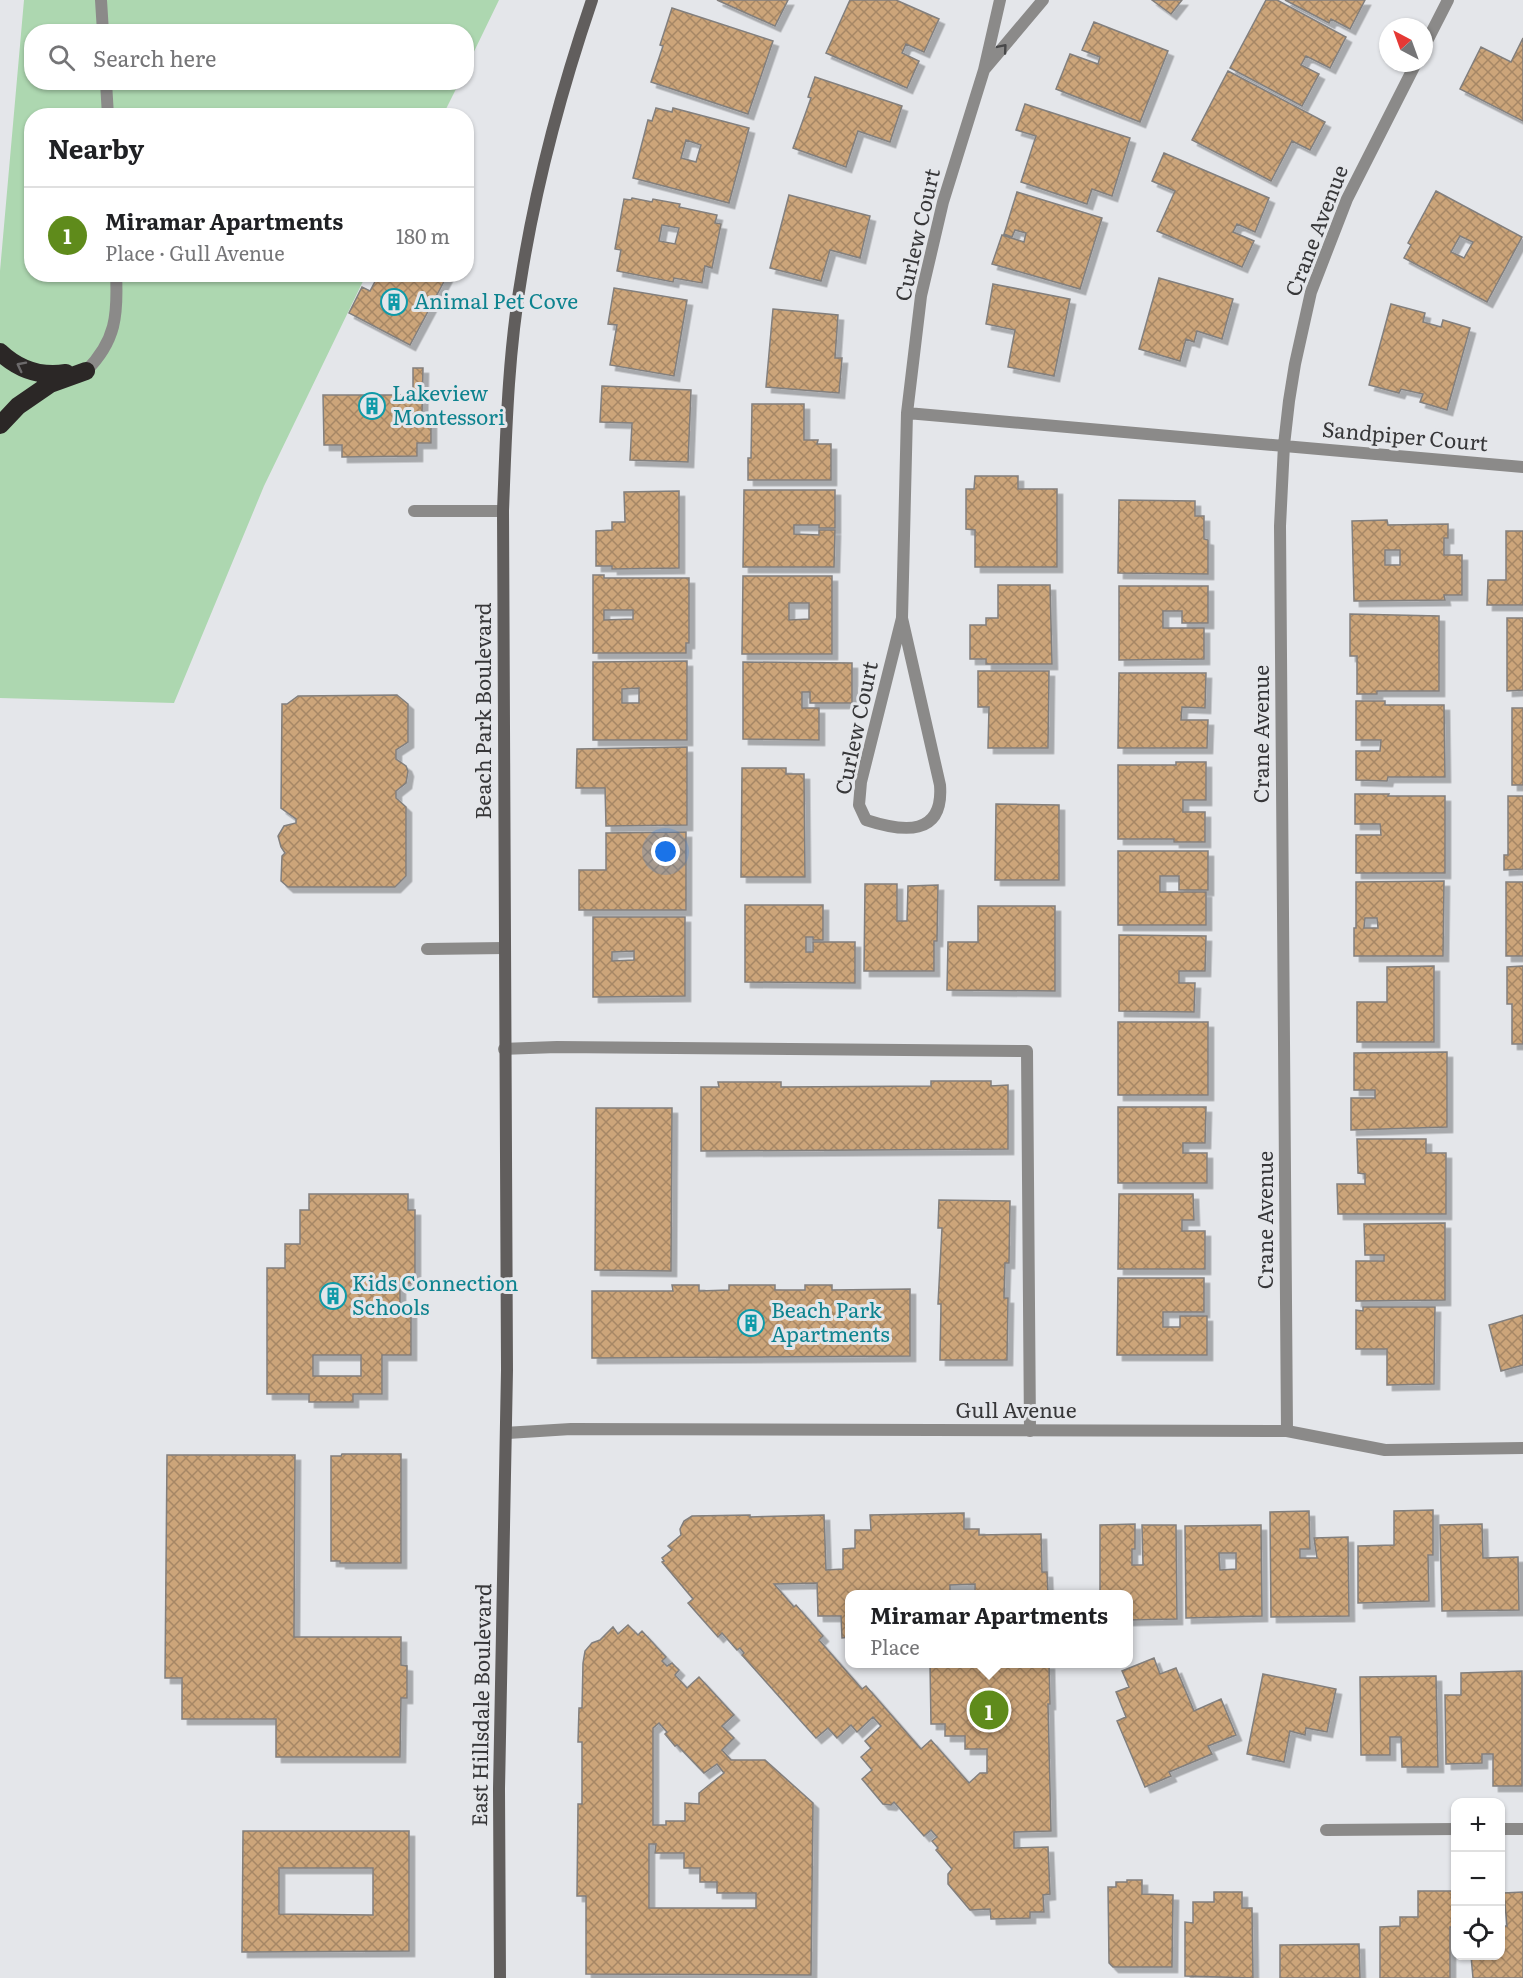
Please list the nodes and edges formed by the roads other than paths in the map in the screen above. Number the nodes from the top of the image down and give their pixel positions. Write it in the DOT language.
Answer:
graph roads {
  1 [pos="101,0"];
  2 [pos="591,0"];
  3 [pos="1000,0"];
  4 [pos="1042,0"];
  5 [pos="1448,0"];
  6 [pos="102,24"];
  7 [pos="1433,29"];
  8 [pos="984,70"];
  9 [pos="1411,72"];
  10 [pos="106,90"];
  11 [pos="108,108"];
  12 [pos="116,282"];
  13 [pos="0,352"];
  14 [pos="86,370"];
  15 [pos="907,413"];
  16 [pos="0,425"];
  17 [pos="1284,445"];
  18 [pos="1523,467"];
  19 [pos="414,511"];
  20 [pos="503,511"];
  21 [pos="902,618"];
  22 [pos="505,948"];
  23 [pos="427,949"];
  24 [pos="504,1049"];
  25 [pos="1030,1431"];
  26 [pos="1287,1431"];
  27 [pos="506,1432"];
  28 [pos="1523,1448"];
  29 [pos="1451,1829"];
  30 [pos="1505,1829"];
  31 [pos="1523,1829"];
  32 [pos="1326,1830"];
  33 [pos="500,1978"];
  1 -- 6 [label="street"];
  2 -- 20 [label="main road, Beach Park Boulevard"];
  3 -- 8 [label="street, Curlew Court"];
  8 -- 4 [label="street, Curlew Court, one-way"];
  5 -- 7 [label="street"];
  8 -- 15 [label="street, Curlew Court"];
  9 -- 17 [label="street, Crane Avenue"];
  10 -- 11 [label="street"];
  12 -- 14 [label="street"];
  14 -- 13 [label="highway, one-way"];
  14 -- 16 [label="highway"];
  15 -- 17 [label="street"];
  15 -- 21 [label="street, Curlew Court"];
  17 -- 18 [label="street, Sandpiper Court"];
  17 -- 26 [label="street, Crane Avenue"];
  19 -- 20 [label="street"];
  20 -- 22 [label="main road, Beach Park Boulevard"];
  21 -- 21 [label="street, Curlew Court"];
  22 -- 23 [label="street"];
  22 -- 24 [label="main road, Beach Park Boulevard"];
  24 -- 25 [label="street"];
  24 -- 27 [label="main road, Beach Park Boulevard"];
  25 -- 26 [label="street, Gull Avenue"];
  25 -- 27 [label="street, Gull Avenue"];
  26 -- 28 [label="street, Gull Avenue"];
  27 -- 33 [label="main road, East Hillsdale Boulevard"];
  29 -- 32 [label="street"];
  30 -- 31 [label="street"];
}
